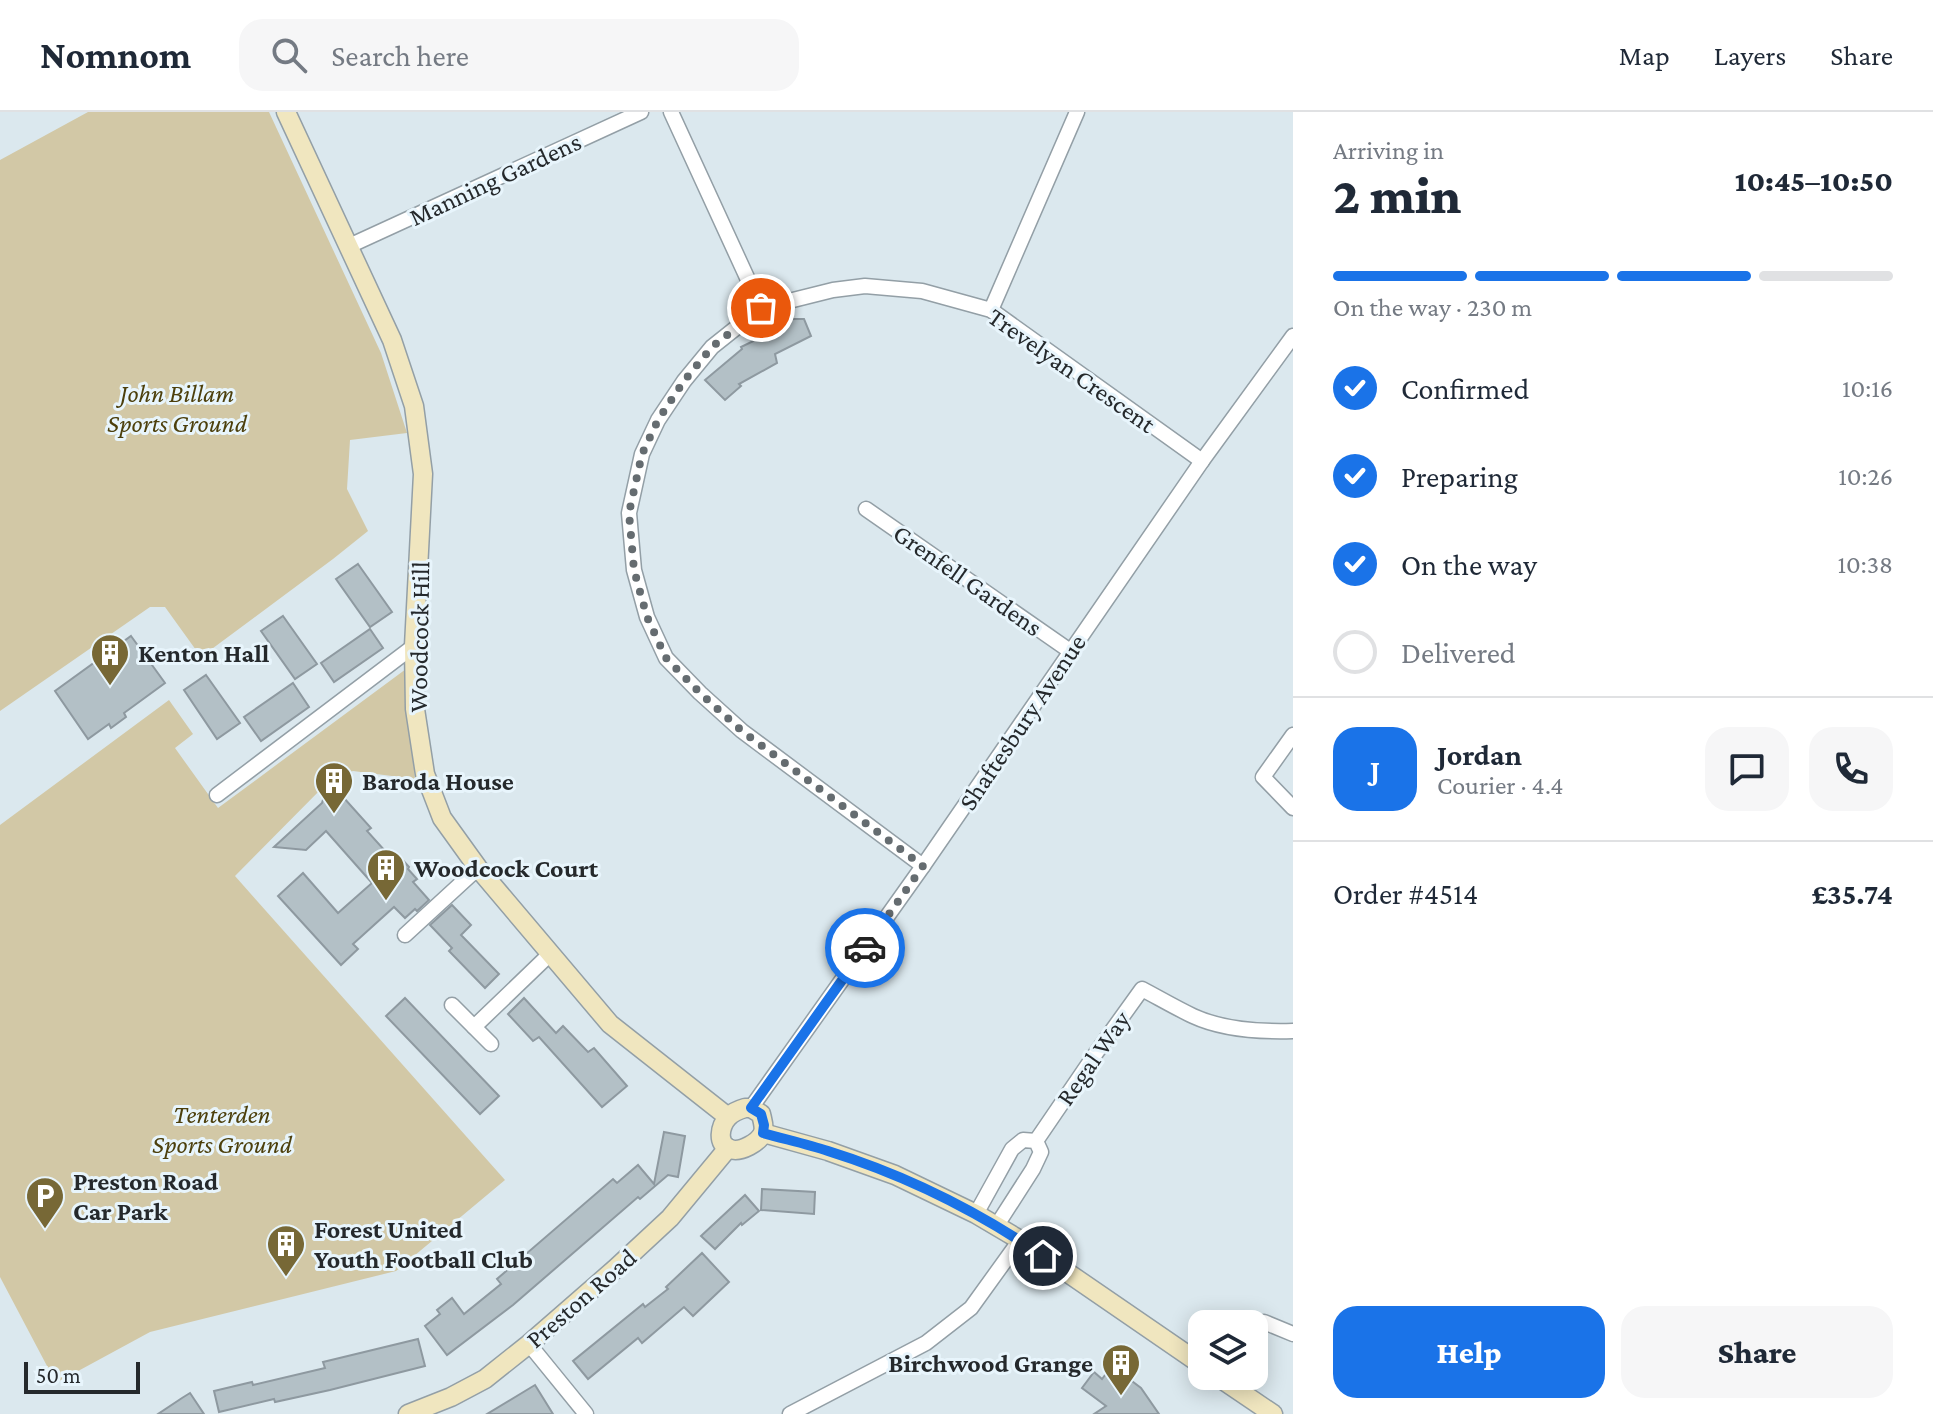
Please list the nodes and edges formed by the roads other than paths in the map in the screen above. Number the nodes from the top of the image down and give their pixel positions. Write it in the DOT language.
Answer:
graph roads {
  1 [pos="286,112"];
  2 [pos="641,112"];
  3 [pos="671,112"];
  4 [pos="1077,112"];
  5 [pos="349,246"];
  6 [pos="761,308"];
  7 [pos="991,310"];
  8 [pos="1291,344"];
  9 [pos="1202,461"];
  10 [pos="866,509"];
  11 [pos="414,646"];
  12 [pos="1070,651"];
  13 [pos="1293,735"];
  14 [pos="217,795"];
  15 [pos="1293,808"];
  16 [pos="923,866"];
  17 [pos="478,868"];
  18 [pos="405,935"];
  19 [pos="550,954"];
  20 [pos="452,1005"];
  21 [pos="474,1027"];
  22 [pos="1293,1031"];
  23 [pos="491,1044"];
  24 [pos="751,1108"];
  25 [pos="728,1117"];
  26 [pos="763,1133"];
  27 [pos="1036,1141"];
  28 [pos="728,1148"];
  29 [pos="976,1214"];
  30 [pos="997,1225"];
  31 [pos="1020,1240"];
  32 [pos="1268,1324"];
  33 [pos="1293,1334"];
  34 [pos="529,1344"];
  35 [pos="1188,1355"];
  36 [pos="1238,1390"];
  37 [pos="408,1414"];
  38 [pos="586,1414"];
  39 [pos="790,1414"];
  40 [pos="1273,1414"];
  1 -- 5 [label="street, Woodcock Hill"];
  2 -- 5 [label="street, Manning Gardens"];
  3 -- 6 [label="street"];
  4 -- 7 [label="street"];
  5 -- 11 [label="street, Woodcock Hill"];
  6 -- 7 [label="street, Trevelyan Crescent"];
  6 -- 16 [label="street, Trevelyan Crescent"];
  7 -- 9 [label="street, Trevelyan Crescent"];
  8 -- 9 [label="street, Shaftesbury Avenue"];
  9 -- 12 [label="street, Shaftesbury Avenue"];
  10 -- 12 [label="street, Grenfell Gardens"];
  11 -- 14 [label="street"];
  11 -- 17 [label="street, Woodcock Hill"];
  12 -- 16 [label="street, Shaftesbury Avenue"];
  13 -- 15 [label="street"];
  16 -- 24 [label="street, Shaftesbury Avenue"];
  17 -- 18 [label="street"];
  17 -- 19 [label="street, Woodcock Hill"];
  19 -- 21 [label="street"];
  19 -- 25 [label="street, Woodcock Hill"];
  20 -- 21 [label="street"];
  21 -- 23 [label="street"];
  22 -- 27 [label="street, Regal Way"];
  24 -- 25 [label="street"];
  24 -- 26 [label="street"];
  25 -- 28 [label="street"];
  26 -- 28 [label="street"];
  26 -- 29 [label="street"];
  27 -- 29 [label="street, Regal Way"];
  27 -- 30 [label="street, Regal Way"];
  28 -- 34 [label="street, Preston Road"];
  29 -- 30 [label="street"];
  30 -- 31 [label="street"];
  31 -- 35 [label="street"];
  31 -- 39 [label="street"];
  32 -- 33 [label="street"];
  34 -- 37 [label="street, Preston Road"];
  34 -- 38 [label="street"];
  36 -- 40 [label="street"];
}
